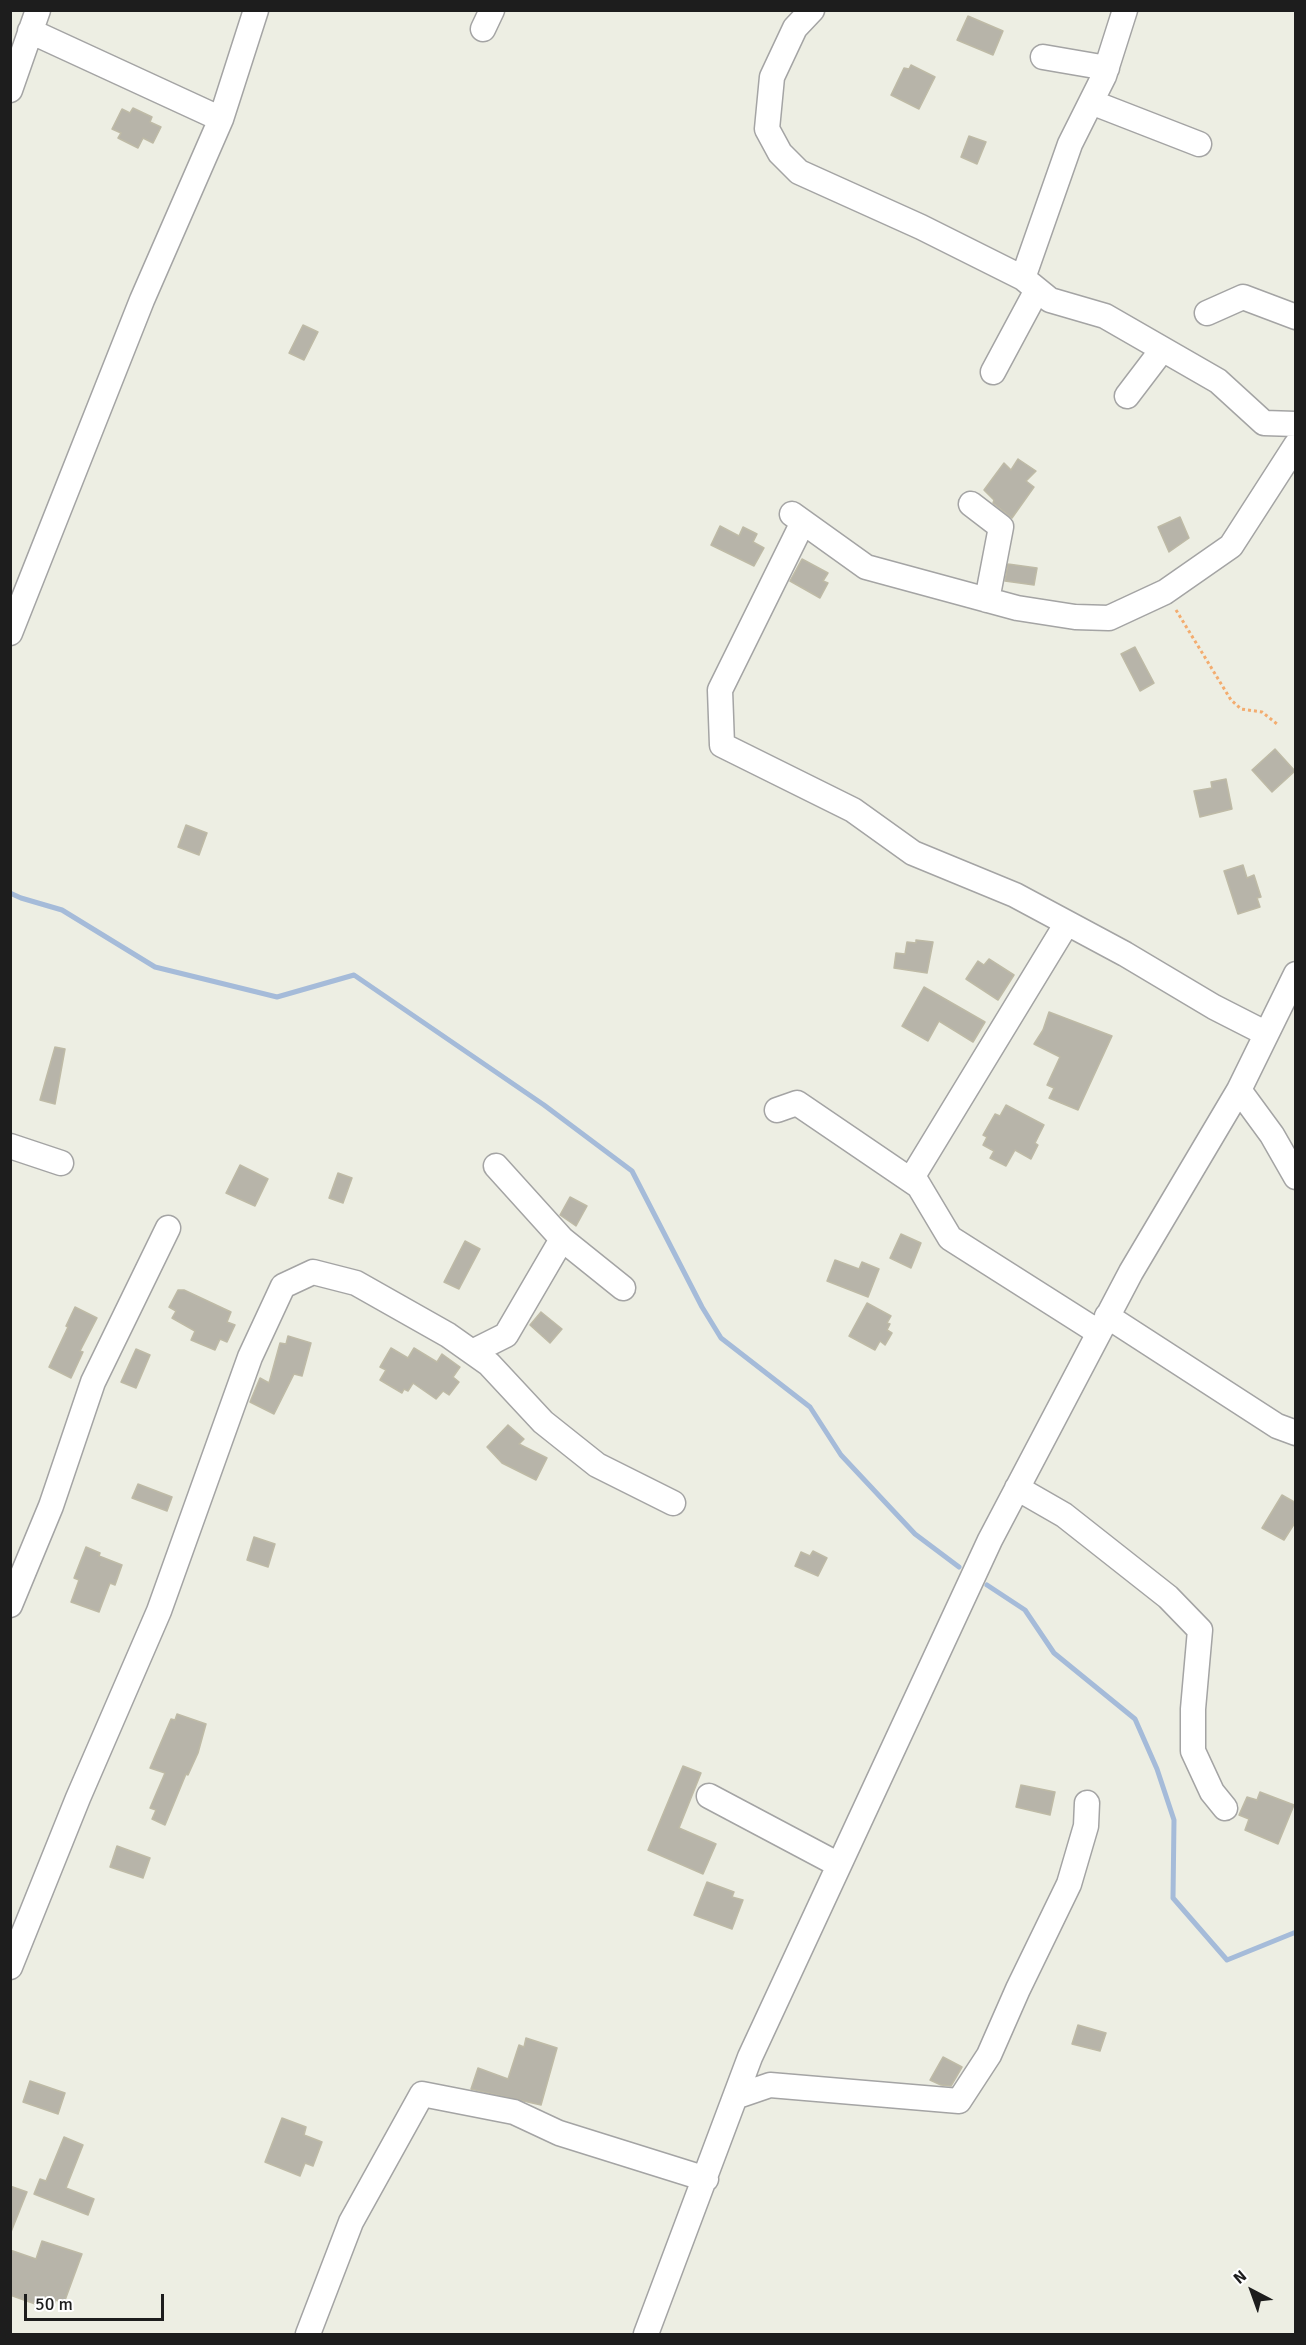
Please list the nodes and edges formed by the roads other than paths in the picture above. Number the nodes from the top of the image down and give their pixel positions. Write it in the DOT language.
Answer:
graph roads {
  1 [pos="256,10"];
  2 [pos="812,10"];
  3 [pos="1125,10"];
  4 [pos="34,21"];
  5 [pos="1043,57"];
  6 [pos="1107,68"];
  7 [pos="10,90"];
  8 [pos="1091,102"];
  9 [pos="221,118"];
  10 [pos="1199,144"];
  11 [pos="1030,284"];
  12 [pos="1207,313"];
  13 [pos="1296,317"];
  14 [pos="1162,350"];
  15 [pos="993,372"];
  16 [pos="1127,396"];
  17 [pos="1296,424"];
  18 [pos="1296,445"];
  19 [pos="971,504"];
  20 [pos="987,600"];
  21 [pos="10,633"];
  22 [pos="1067,923"];
  23 [pos="1296,974"];
  24 [pos="1265,1033"];
  25 [pos="1239,1090"];
  26 [pos="777,1110"];
  27 [pos="10,1146"];
  28 [pos="61,1163"];
  29 [pos="496,1166"];
  30 [pos="1296,1177"];
  31 [pos="919,1186"];
  32 [pos="168,1228"];
  33 [pos="562,1239"];
  34 [pos="623,1288"];
  35 [pos="1103,1324"];
  36 [pos="472,1352"];
  37 [pos="1296,1433"];
  38 [pos="1017,1488"];
  39 [pos="673,1503"];
  40 [pos="10,1605"];
  41 [pos="709,1796"];
  42 [pos="1087,1803"];
  43 [pos="1225,1808"];
  44 [pos="839,1865"];
  45 [pos="10,1967"];
  46 [pos="735,2097"];
  47 [pos="706,2179"];
  48 [pos="308,2334"];
  49 [pos="646,2334"];
  1 -- 9 [label="street"];
  2 -- 11 [label="street"];
  3 -- 6 [label="street"];
  4 -- 7 [label="street"];
  4 -- 9 [label="street"];
  5 -- 6 [label="street"];
  6 -- 8 [label="street"];
  8 -- 10 [label="street"];
  8 -- 11 [label="street"];
  9 -- 21 [label="street"];
  11 -- 14 [label="street"];
  11 -- 15 [label="street"];
  12 -- 13 [label="street"];
  14 -- 16 [label="street"];
  14 -- 17 [label="street"];
  18 -- 20 [label="street"];
  19 -- 20 [label="street"];
  20 -- 22 [label="street"];
  22 -- 24 [label="street"];
  22 -- 31 [label="street"];
  23 -- 24 [label="street"];
  24 -- 25 [label="street"];
  25 -- 30 [label="street"];
  25 -- 35 [label="street"];
  26 -- 31 [label="street"];
  27 -- 28 [label="street"];
  29 -- 33 [label="street"];
  31 -- 35 [label="street"];
  32 -- 40 [label="street"];
  33 -- 34 [label="street"];
  33 -- 36 [label="street"];
  35 -- 37 [label="street"];
  35 -- 38 [label="street"];
  36 -- 39 [label="street"];
  36 -- 45 [label="street"];
  38 -- 43 [label="street"];
  38 -- 44 [label="street"];
  41 -- 44 [label="street"];
  42 -- 46 [label="street"];
  44 -- 46 [label="street"];
  46 -- 47 [label="street"];
  47 -- 48 [label="street"];
  47 -- 49 [label="street"];
}
